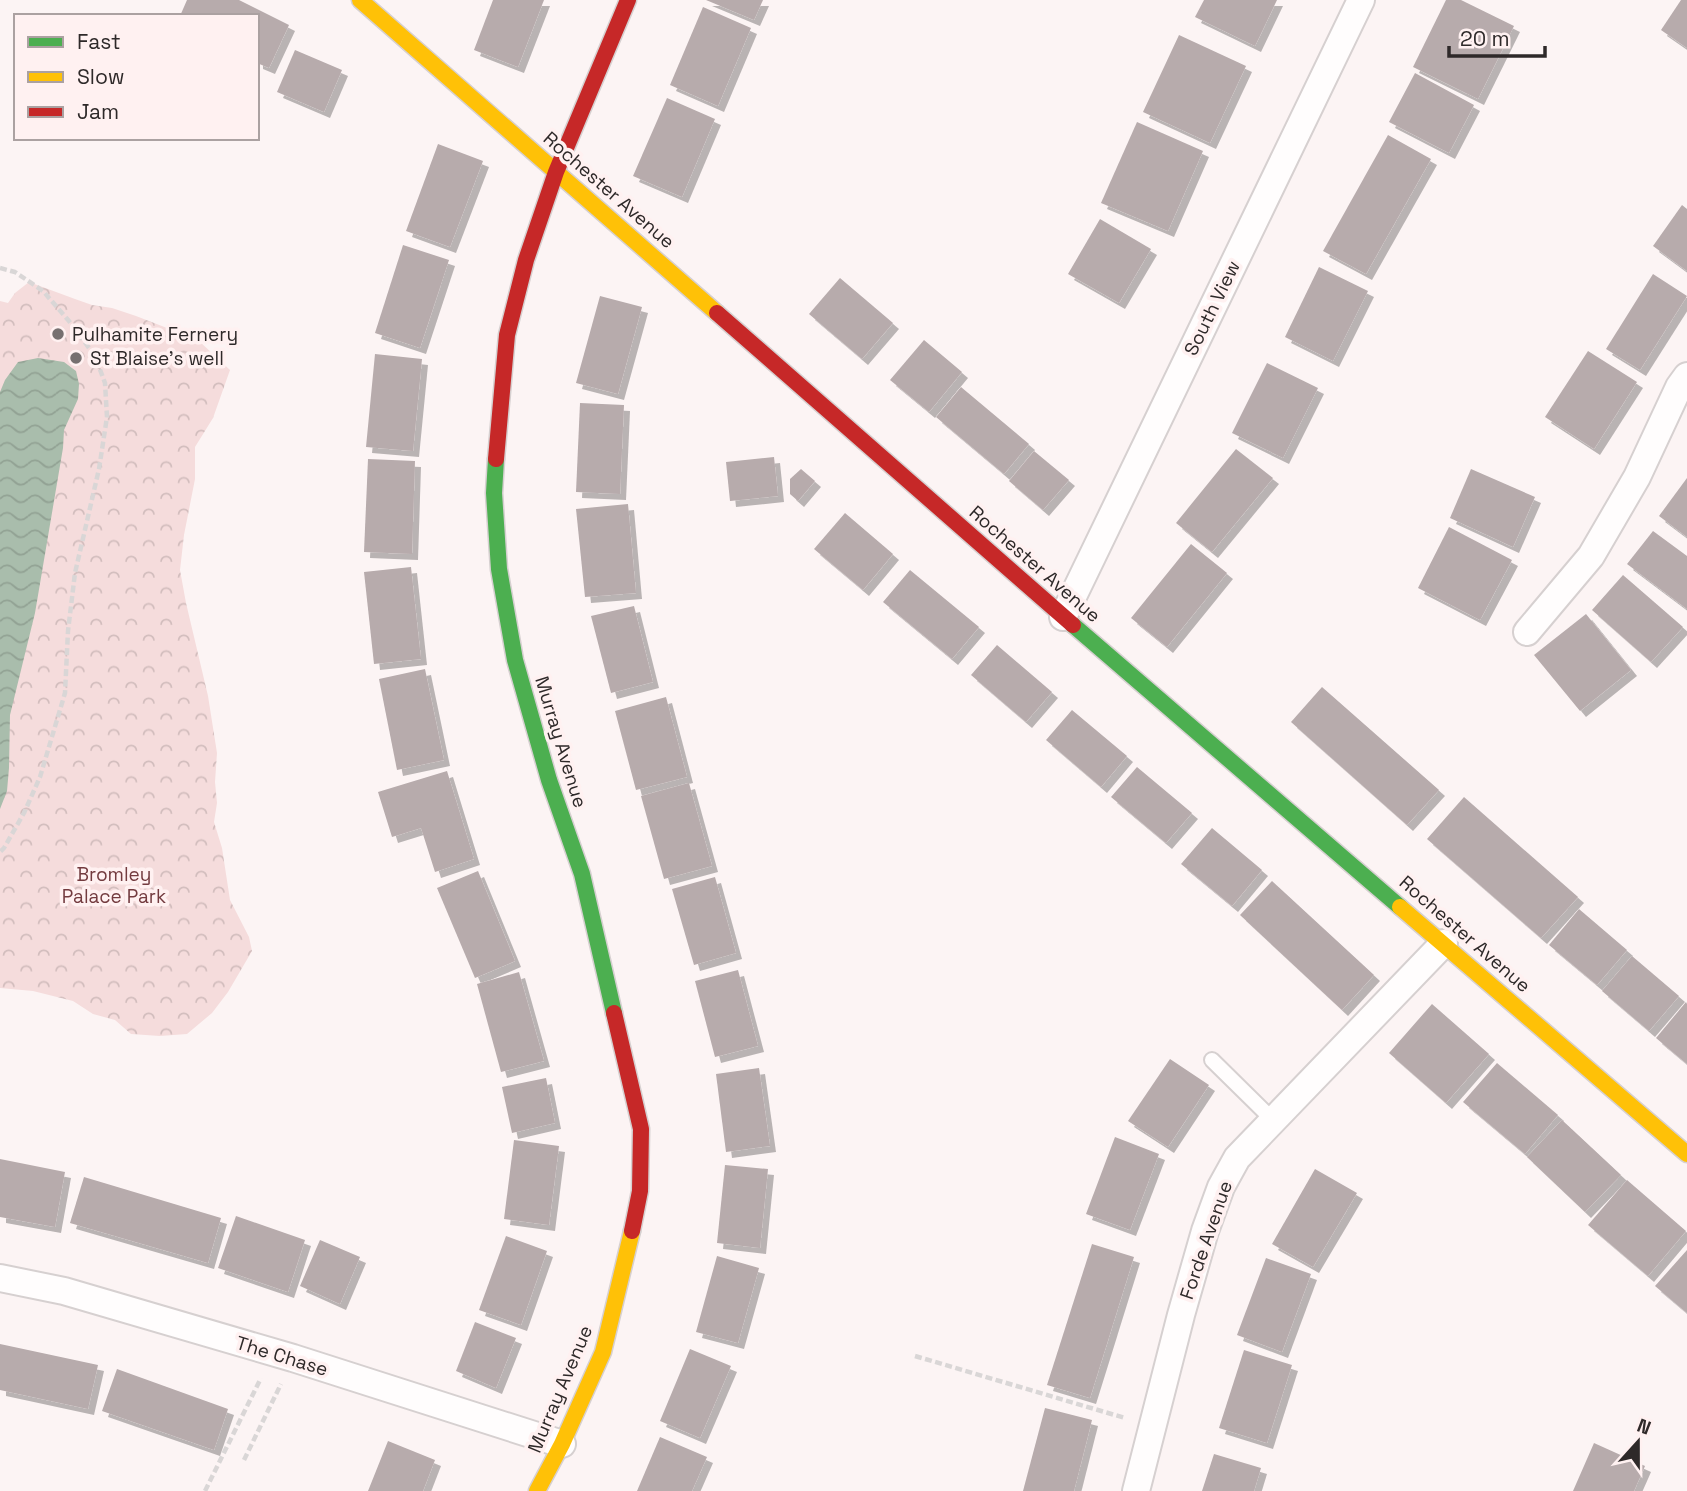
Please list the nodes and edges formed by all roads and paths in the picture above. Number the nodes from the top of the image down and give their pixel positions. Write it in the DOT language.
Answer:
graph roads {
  1 [pos="360,0"];
  2 [pos="628,0"];
  3 [pos="1361,0"];
  4 [pos="556,172"];
  5 [pos="0,268"];
  6 [pos="1687,376"];
  7 [pos="1063,617"];
  8 [pos="1527,632"];
  9 [pos="0,852"];
  10 [pos="1444,943"];
  11 [pos="1212,1060"];
  12 [pos="1273,1120"];
  13 [pos="1687,1154"];
  14 [pos="0,1278"];
  15 [pos="284,1355"];
  16 [pos="915,1356"];
  17 [pos="1153,1427"];
  18 [pos="562,1444"];
  19 [pos="244,1460"];
  20 [pos="205,1491"];
  21 [pos="537,1491"];
  22 [pos="1136,1491"];
  1 -- 4 [label="street, Rochester Avenue"];
  2 -- 4 [label="street, Murray Avenue"];
  3 -- 7 [label="street, South View"];
  4 -- 7 [label="street, Rochester Avenue"];
  4 -- 18 [label="street, Murray Avenue"];
  5 -- 9 [label="path"];
  6 -- 8 [label="street"];
  7 -- 10 [label="street, Rochester Avenue"];
  10 -- 12 [label="street, Forde Avenue"];
  10 -- 13 [label="street, Rochester Avenue"];
  11 -- 12 [label="lane"];
  12 -- 17 [label="street, Forde Avenue"];
  14 -- 15 [label="street, The Chase"];
  15 -- 18 [label="street, The Chase"];
  15 -- 19 [label="path"];
  15 -- 20 [label="path"];
  16 -- 17 [label="path"];
  17 -- 22 [label="street, Forde Avenue"];
  18 -- 21 [label="street, Murray Avenue"];
}
